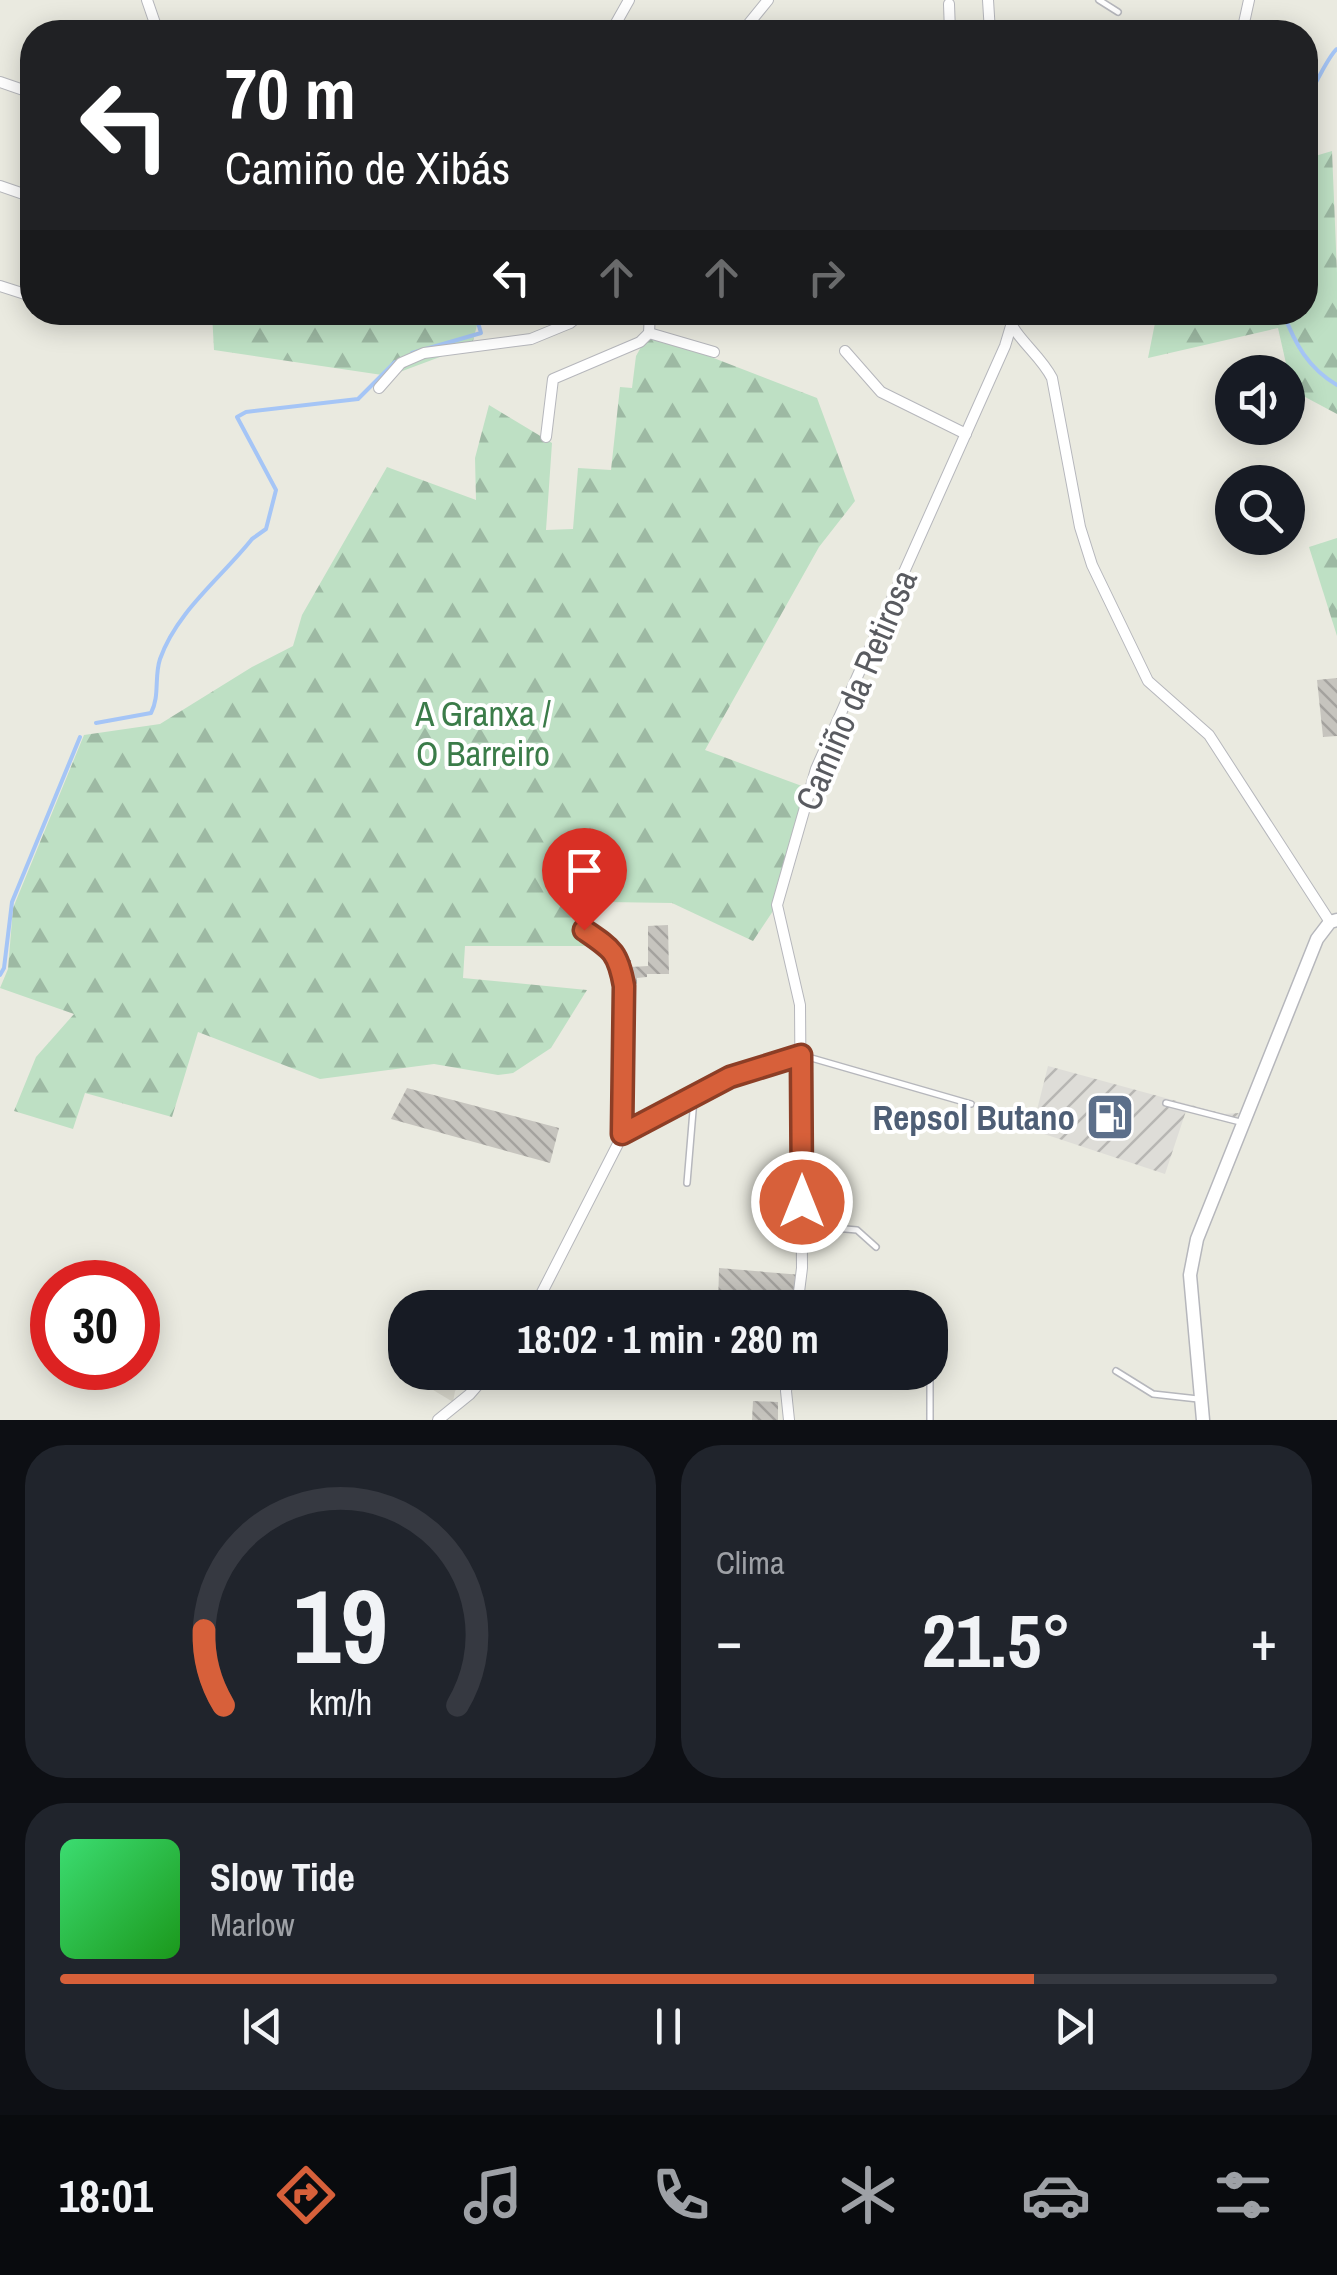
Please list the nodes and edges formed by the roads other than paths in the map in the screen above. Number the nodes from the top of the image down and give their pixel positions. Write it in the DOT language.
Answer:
graph roads {
  1 [pos="768,0"];
  2 [pos="1099,0"];
  3 [pos="949,4"];
  4 [pos="1118,12"];
  5 [pos="752,20"];
  6 [pos="950,20"];
  7 [pos="567,325"];
  8 [pos="649,325"];
  9 [pos="1011,326"];
  10 [pos="649,334"];
  11 [pos="845,350"];
  12 [pos="714,352"];
  13 [pos="378,388"];
  14 [pos="966,434"];
  15 [pos="546,436"];
  16 [pos="1333,921"];
  17 [pos="584,930"];
  18 [pos="801,1055"];
  19 [pos="694,1096"];
  20 [pos="1166,1102"];
  21 [pos="971,1104"];
  22 [pos="1243,1123"];
  23 [pos="622,1134"];
  24 [pos="687,1183"];
  25 [pos="802,1232"];
  26 [pos="876,1247"];
  27 [pos="543,1290"];
  28 [pos="798,1290"];
  29 [pos="1116,1371"];
  30 [pos="473,1390"];
  31 [pos="786,1390"];
  32 [pos="930,1390"];
  33 [pos="1201,1400"];
  34 [pos="438,1420"];
  35 [pos="789,1420"];
  36 [pos="930,1420"];
  37 [pos="1203,1420"];
  1 -- 5 [label="street"];
  2 -- 4 [label="lane"];
  3 -- 6 [label="street"];
  7 -- 13 [label="street"];
  8 -- 10 [label="street"];
  9 -- 14 [label="street, Camiño da Retirosa"];
  9 -- 16 [label="street"];
  10 -- 12 [label="street"];
  10 -- 15 [label="street"];
  11 -- 14 [label="street"];
  14 -- 18 [label="street, Camiño da Retirosa"];
  16 -- 22 [label="street"];
  17 -- 23 [label="street"];
  18 -- 19 [label="street"];
  18 -- 21 [label="lane"];
  18 -- 25 [label="street, Camiño da Retirosa"];
  19 -- 23 [label="street"];
  19 -- 24 [label="lane"];
  20 -- 22 [label="lane"];
  22 -- 33 [label="street"];
  23 -- 27 [label="street"];
  25 -- 26 [label="lane"];
  25 -- 28 [label="street, Camiño da Retirosa"];
  29 -- 33 [label="lane"];
  30 -- 34 [label="street"];
  31 -- 35 [label="street"];
  32 -- 36 [label="lane"];
  33 -- 37 [label="street"];
}
